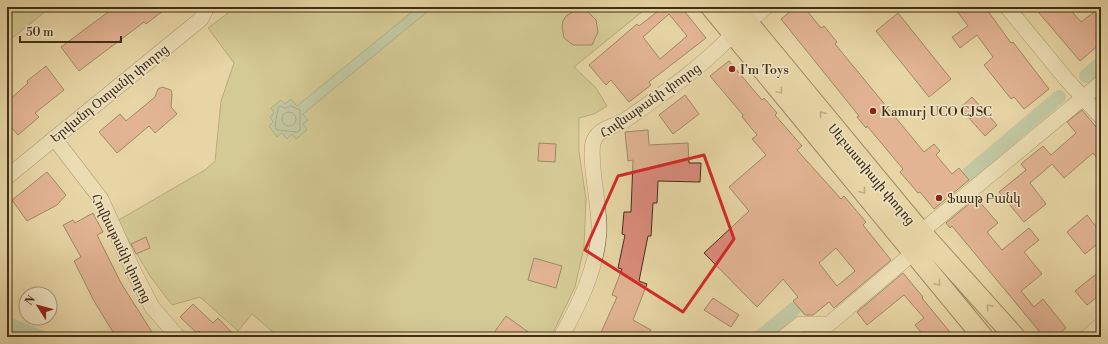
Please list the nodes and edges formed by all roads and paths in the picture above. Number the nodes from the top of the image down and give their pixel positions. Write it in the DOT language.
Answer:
graph roads {
  1 [pos="207,7"];
  2 [pos="711,7"];
  3 [pos="735,7"];
  4 [pos="766,7"];
  5 [pos="1007,7"];
  6 [pos="740,28"];
  7 [pos="1101,83"];
  8 [pos="1084,97"];
  9 [pos="1101,118"];
  10 [pos="54,138"];
  11 [pos="7,177"];
  12 [pos="921,232"];
  13 [pos="913,253"];
  14 [pos="1101,325"];
  15 [pos="178,337"];
  16 [pos="562,337"];
  17 [pos="784,337"];
  18 [pos="984,337"];
  19 [pos="1015,337"];
  20 [pos="1087,337"];
  1 -- 10 [label="street, Երվանդ Օտյանի փողոց"];
  2 -- 6 [label="main road, Սեբաստիայի փողոց"];
  3 -- 6 [label="main road, Սեբաստիայի փողոց"];
  4 -- 6 [label="street, Հովնաթանի փողոց"];
  5 -- 8 [label="street"];
  12 -- 6 [label="main road, Սեբաստիայի փողոց, one-way"];
  6 -- 13 [label="main road, Սեբաստիայի փողոց, one-way"];
  6 -- 16 [label="street, Հովնաթանի փողոց"];
  7 -- 8 [label="street"];
  8 -- 9 [label="street"];
  8 -- 12 [label="street"];
  10 -- 11 [label="street, Երվանդ Օտյանի փողոց"];
  10 -- 15 [label="street, Հովնաթանի փողոց"];
  19 -- 12 [label="main road, Սեբաստիայի փողոց, one-way"];
  13 -- 17 [label="street"];
  13 -- 18 [label="main road, Սեբաստիայի փողոց, one-way"];
  14 -- 20 [label="street"];
}
